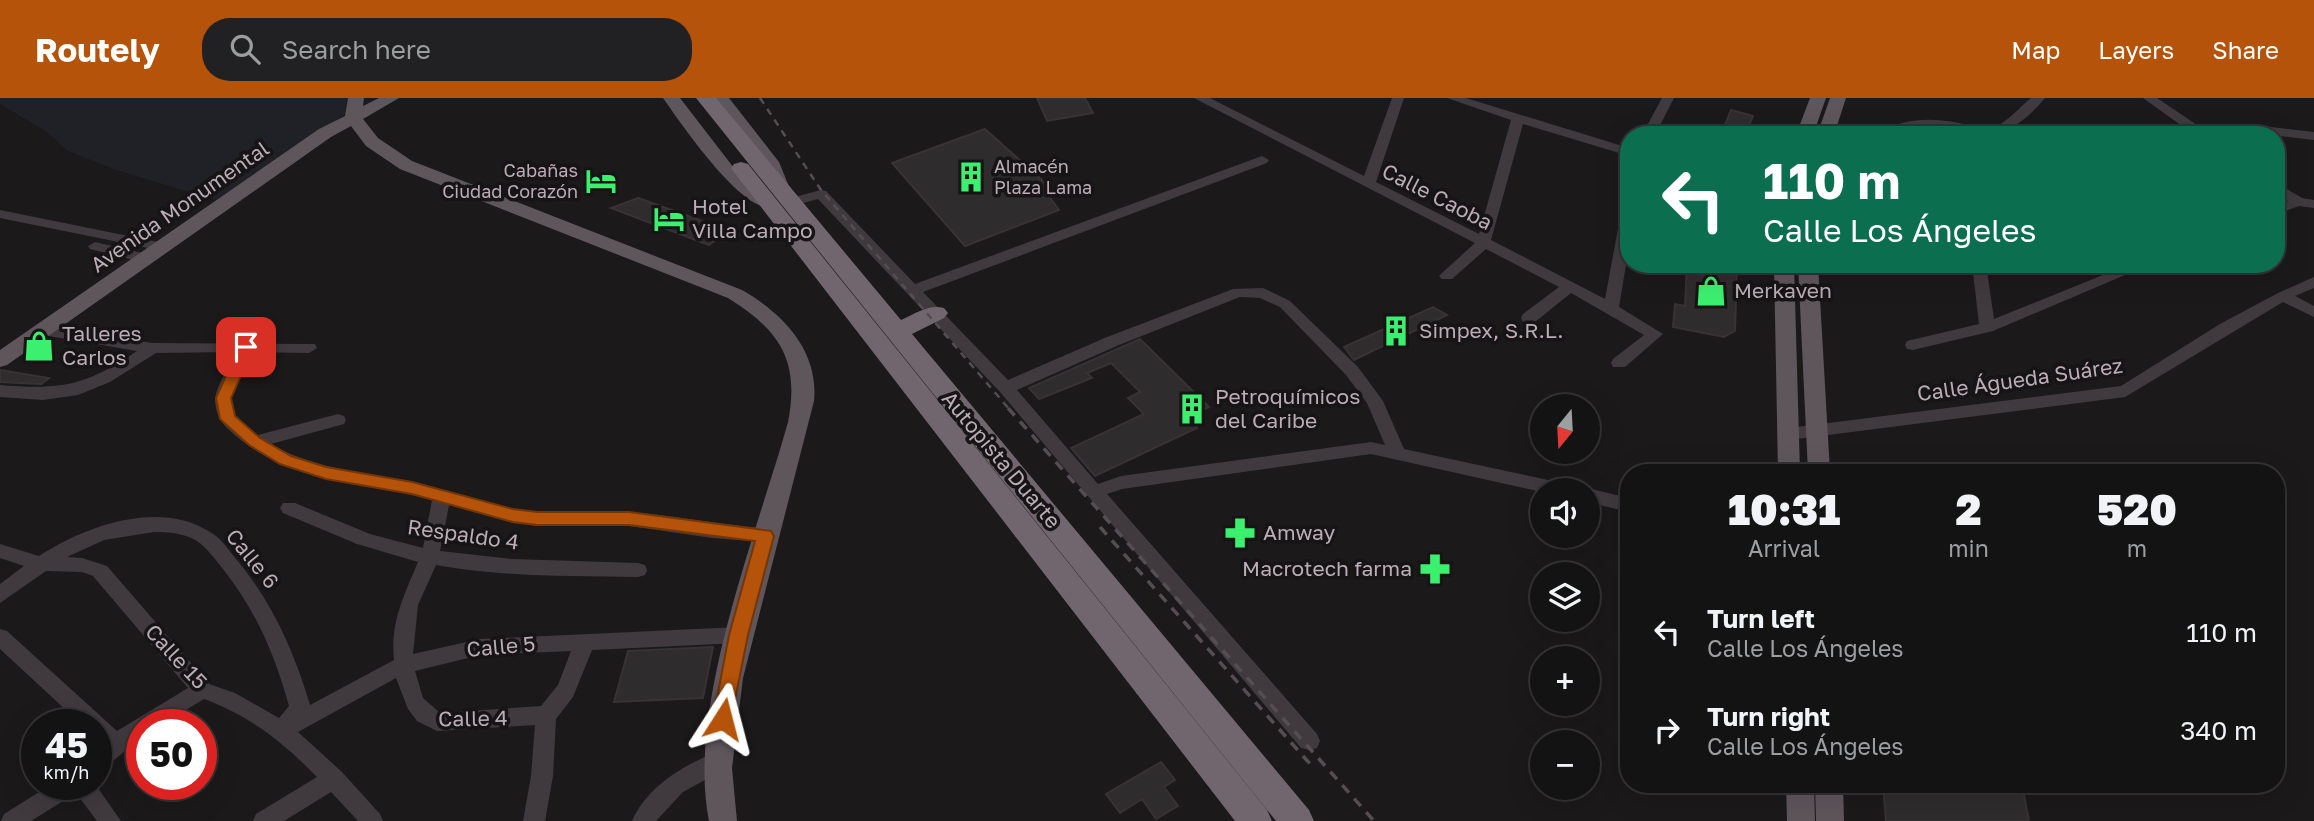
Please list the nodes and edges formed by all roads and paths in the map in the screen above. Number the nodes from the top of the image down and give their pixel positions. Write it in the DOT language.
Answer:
graph roads {
  1 [pos="391,98"];
  2 [pos="671,98"];
  3 [pos="687,98"];
  4 [pos="706,98"];
  5 [pos="720,98"];
  6 [pos="1200,98"];
  7 [pos="1398,98"];
  8 [pos="1453,98"];
  9 [pos="1668,98"];
  10 [pos="1818,98"];
  11 [pos="1838,98"];
  12 [pos="2039,98"];
  13 [pos="2150,98"];
  14 [pos="354,107"];
  15 [pos="1518,119"];
  16 [pos="1653,126"];
  17 [pos="1807,126"];
  18 [pos="1828,126"];
  19 [pos="1906,126"];
  20 [pos="1954,126"];
  21 [pos="2002,126"];
  22 [pos="2187,126"];
  23 [pos="2285,133"];
  24 [pos="2314,136"];
  25 [pos="1620,149"];
  26 [pos="741,155"];
  27 [pos="1262,160"];
  28 [pos="1368,185"];
  29 [pos="2285,193"];
  30 [pos="781,198"];
  31 [pos="2298,202"];
  32 [pos="2314,204"];
  33 [pos="2285,207"];
  34 [pos="0,214"];
  35 [pos="0,223"];
  36 [pos="1483,244"];
  37 [pos="163,247"];
  38 [pos="146,258"];
  39 [pos="1620,261"];
  40 [pos="1784,273"];
  41 [pos="1809,273"];
  42 [pos="1980,273"];
  43 [pos="2122,273"];
  44 [pos="1447,276"];
  45 [pos="2314,282"];
  46 [pos="1570,286"];
  47 [pos="914,290"];
  48 [pos="2283,296"];
  49 [pos="1612,309"];
  50 [pos="2314,312"];
  51 [pos="936,313"];
  52 [pos="1529,318"];
  53 [pos="1987,327"];
  54 [pos="43,330"];
  55 [pos="897,332"];
  56 [pos="1913,345"];
  57 [pos="246,347"];
  58 [pos="152,348"];
  59 [pos="309,348"];
  60 [pos="0,360"];
  61 [pos="1619,363"];
  62 [pos="1006,388"];
  63 [pos="0,391"];
  64 [pos="338,420"];
  65 [pos="1818,430"];
  66 [pos="1788,434"];
  67 [pos="255,442"];
  68 [pos="1396,451"];
  69 [pos="1789,464"];
  70 [pos="1819,464"];
  71 [pos="1530,482"];
  72 [pos="1093,492"];
  73 [pos="442,496"];
  74 [pos="1600,498"];
  75 [pos="1620,503"];
  76 [pos="289,508"];
  77 [pos="765,536"];
  78 [pos="0,551"];
  79 [pos="430,556"];
  80 [pos="39,563"];
  81 [pos="638,570"];
  82 [pos="0,595"];
  83 [pos="738,635"];
  84 [pos="0,637"];
  85 [pos="584,642"];
  86 [pos="403,665"];
  87 [pos="202,690"];
  88 [pos="171,709"];
  89 [pos="546,715"];
  90 [pos="282,730"];
  91 [pos="126,737"];
  92 [pos="1309,741"];
  93 [pos="116,743"];
  94 [pos="112,747"];
  95 [pos="717,762"];
  96 [pos="334,779"];
  97 [pos="1800,793"];
  98 [pos="1829,793"];
  99 [pos="45,800"];
  100 [pos="94,800"];
  101 [pos="1284,816"];
  102 [pos="12,821"];
  103 [pos="110,821"];
  104 [pos="264,821"];
  105 [pos="373,821"];
  106 [pos="534,821"];
  107 [pos="643,821"];
  108 [pos="723,821"];
  109 [pos="1801,821"];
  110 [pos="1830,821"];
  1 -- 14 [label="main road, Avenida Monumental"];
  2 -- 30 [label="main road, Autopista Duarte"];
  3 -- 26 [label="highway, Autopista Duarte"];
  4 -- 26 [label="highway, Autopista Duarte"];
  5 -- 30 [label="main road"];
  6 -- 28 [label="street, Calle Caoba"];
  7 -- 28 [label="street"];
  8 -- 15 [label="street"];
  9 -- 16 [label="street"];
  10 -- 17 [label="main road"];
  11 -- 18 [label="main road"];
  12 -- 21 [label="street"];
  13 -- 22 [label="street"];
  14 -- 37 [label="main road, Avenida Monumental"];
  14 -- 77 [label="main road"];
  15 -- 25 [label="street"];
  15 -- 36 [label="street"];
  19 -- 20 [label="street"];
  23 -- 24 [label="street"];
  26 -- 30 [label="highway, Autopista Duarte"];
  27 -- 47 [label="street"];
  28 -- 36 [label="street, Calle Caoba"];
  29 -- 31 [label="street"];
  30 -- 47 [label="street"];
  30 -- 55 [label="highway, Autopista Duarte"];
  30 -- 101 [label="highway, Autopista Duarte"];
  31 -- 32 [label="street"];
  31 -- 33 [label="street"];
  34 -- 37 [label="street"];
  35 -- 38 [label="street"];
  36 -- 44 [label="street"];
  36 -- 46 [label="street, Calle Caoba"];
  37 -- 38 [label="main road, Avenida Monumental"];
  38 -- 54 [label="main road, Avenida Monumental"];
  39 -- 49 [label="street"];
  40 -- 66 [label="main road"];
  41 -- 65 [label="main road"];
  42 -- 53 [label="street"];
  43 -- 53 [label="street"];
  45 -- 48 [label="street, Calle Águeda Suárez"];
  46 -- 49 [label="street, Calle Caoba"];
  46 -- 52 [label="street"];
  47 -- 51 [label="street"];
  48 -- 50 [label="street"];
  48 -- 65 [label="street, Calle Águeda Suárez"];
  49 -- 61 [label="street, Calle Caoba"];
  51 -- 55 [label="highway"];
  51 -- 62 [label="street"];
  53 -- 56 [label="street"];
  54 -- 58 [label="street"];
  54 -- 60 [label="main road, Avenida Monumental"];
  55 -- 101 [label="highway, Autopista Duarte"];
  57 -- 58 [label="street"];
  57 -- 59 [label="street"];
  57 -- 67 [label="street"];
  58 -- 63 [label="street"];
  62 -- 68 [label="street"];
  62 -- 72 [label="street"];
  64 -- 67 [label="street"];
  65 -- 66 [label="street, Calle Águeda Suárez"];
  65 -- 70 [label="main road"];
  66 -- 69 [label="main road"];
  67 -- 73 [label="street"];
  68 -- 71 [label="street"];
  68 -- 72 [label="street"];
  72 -- 92 [label="street"];
  73 -- 77 [label="street"];
  73 -- 79 [label="street, Calle 4"];
  74 -- 75 [label="street"];
  76 -- 79 [label="street, Respaldo 4"];
  77 -- 83 [label="main road"];
  78 -- 80 [label="street, Calle 15"];
  79 -- 81 [label="street, Respaldo 4"];
  79 -- 86 [label="street, Calle 4"];
  80 -- 82 [label="street"];
  80 -- 87 [label="street, Calle 15"];
  80 -- 90 [label="street, Calle 6"];
  83 -- 85 [label="street, Calle 5"];
  83 -- 95 [label="main road"];
  84 -- 93 [label="street"];
  85 -- 86 [label="street, Calle 5"];
  85 -- 89 [label="street"];
  86 -- 89 [label="street, Calle 4"];
  86 -- 90 [label="street, Calle 5"];
  87 -- 88 [label="street"];
  87 -- 90 [label="street, Calle 15"];
  89 -- 106 [label="street"];
  90 -- 96 [label="street, Calle 15"];
  91 -- 93 [label="street"];
  93 -- 94 [label="street"];
  95 -- 107 [label="street"];
  95 -- 108 [label="main road"];
  96 -- 104 [label="street"];
  96 -- 105 [label="street, Calle 15"];
  97 -- 109 [label="main road"];
  98 -- 110 [label="main road"];
  99 -- 102 [label="street"];
  100 -- 103 [label="street"];
}
